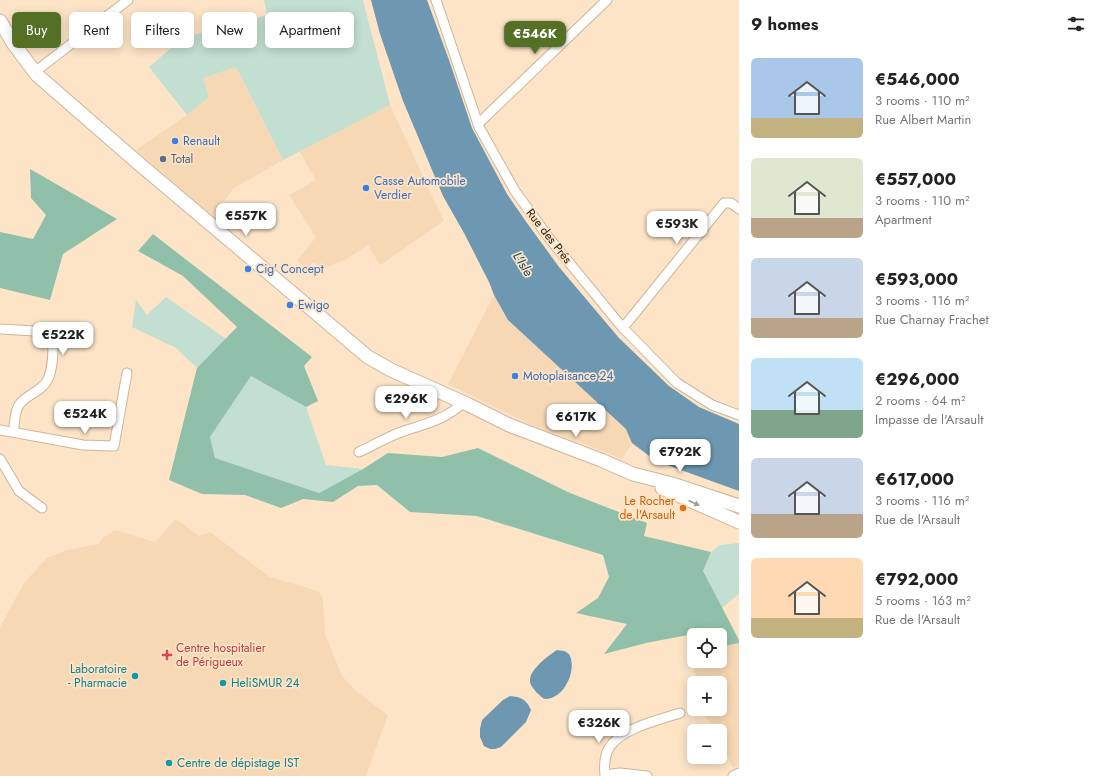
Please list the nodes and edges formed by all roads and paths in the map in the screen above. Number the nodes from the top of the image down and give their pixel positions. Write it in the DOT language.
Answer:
graph roads {
  1 [pos="436,0"];
  2 [pos="607,0"];
  3 [pos="122,2"];
  4 [pos="0,21"];
  5 [pos="35,73"];
  6 [pos="478,124"];
  7 [pos="739,210"];
  8 [pos="622,327"];
  9 [pos="0,329"];
  10 [pos="53,332"];
  11 [pos="74,333"];
  12 [pos="127,374"];
  13 [pos="463,402"];
  14 [pos="739,415"];
  15 [pos="0,430"];
  16 [pos="13,432"];
  17 [pos="359,452"];
  18 [pos="0,459"];
  19 [pos="634,474"];
  20 [pos="718,499"];
  21 [pos="736,505"];
  22 [pos="42,508"];
  23 [pos="724,516"];
  24 [pos="738,521"];
  25 [pos="680,713"];
  26 [pos="739,774"];
  27 [pos="605,776"];
  28 [pos="647,776"];
  29 [pos="733,776"];
  1 -- 6 [label="street, Rue des Prés"];
  2 -- 6 [label="street"];
  3 -- 5 [label="street"];
  4 -- 5 [label="main road"];
  5 -- 13 [label="main road"];
  6 -- 8 [label="street, Rue des Prés"];
  7 -- 8 [label="street"];
  8 -- 14 [label="street, Rue des Prés"];
  9 -- 10 [label="street"];
  10 -- 11 [label="street"];
  10 -- 16 [label="street"];
  12 -- 16 [label="street"];
  13 -- 17 [label="street"];
  13 -- 19 [label="main road"];
  15 -- 16 [label="street"];
  18 -- 22 [label="street"];
  19 -- 20 [label="main road"];
  19 -- 23 [label="main road, one-way"];
  20 -- 21 [label="main road"];
  20 -- 23 [label="main road"];
  21 -- 24 [label="main road"];
  23 -- 24 [label="main road"];
  25 -- 27 [label="street"];
  26 -- 29 [label="street"];
  27 -- 28 [label="street"];
}
